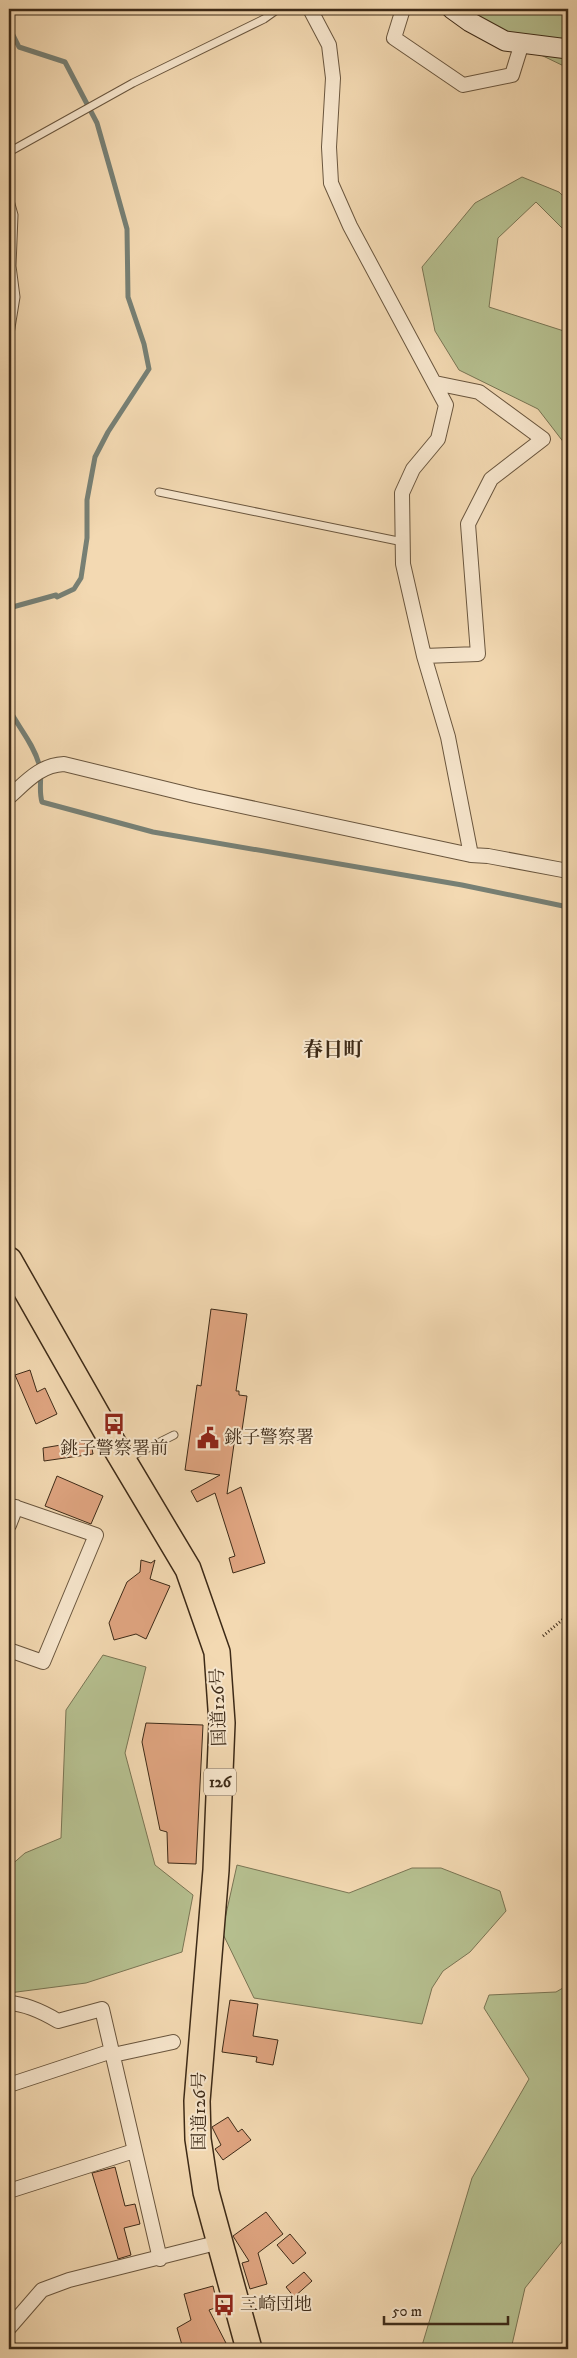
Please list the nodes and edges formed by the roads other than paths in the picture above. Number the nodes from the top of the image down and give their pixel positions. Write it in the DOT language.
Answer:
graph roads {
  1 [pos="278,9"];
  2 [pos="310,9"];
  3 [pos="403,9"];
  4 [pos="452,9"];
  5 [pos="522,43"];
  6 [pos="568,49"];
  7 [pos="9,152"];
  8 [pos="9,197"];
  9 [pos="9,340"];
  10 [pos="435,383"];
  11 [pos="159,492"];
  12 [pos="403,542"];
  13 [pos="424,656"];
  14 [pos="9,797"];
  15 [pos="471,855"];
  16 [pos="568,871"];
  17 [pos="9,1260"];
  18 [pos="174,1435"];
  19 [pos="123,1461"];
  20 [pos="12,1506"];
  21 [pos="9,1525"];
  22 [pos="9,1650"];
  23 [pos="9,2003"];
  24 [pos="173,2042"];
  25 [pos="112,2053"];
  26 [pos="9,2085"];
  27 [pos="134,2151"];
  28 [pos="9,2191"];
  29 [pos="220,2242"];
  30 [pos="160,2258"];
  31 [pos="9,2328"];
  32 [pos="249,2349"];
  1 -- 7 [label="lane"];
  2 -- 10 [label="street"];
  3 -- 5 [label="street"];
  4 -- 5 [label="street"];
  5 -- 6 [label="street"];
  8 -- 9 [label="lane"];
  10 -- 12 [label="street"];
  10 -- 13 [label="street"];
  11 -- 12 [label="lane"];
  12 -- 13 [label="street"];
  13 -- 15 [label="street"];
  14 -- 15 [label="street"];
  15 -- 16 [label="street"];
  17 -- 19 [label="highway, 国道126号 / 126"];
  18 -- 19 [label="lane"];
  19 -- 29 [label="highway, 国道126号 / 126"];
  20 -- 21 [label="street"];
  20 -- 22 [label="street"];
  23 -- 25 [label="street"];
  24 -- 25 [label="street"];
  25 -- 26 [label="street"];
  25 -- 27 [label="street"];
  27 -- 28 [label="street"];
  27 -- 30 [label="street"];
  29 -- 30 [label="street"];
  29 -- 32 [label="highway, 国道126号 / 126"];
  30 -- 31 [label="street"];
}
